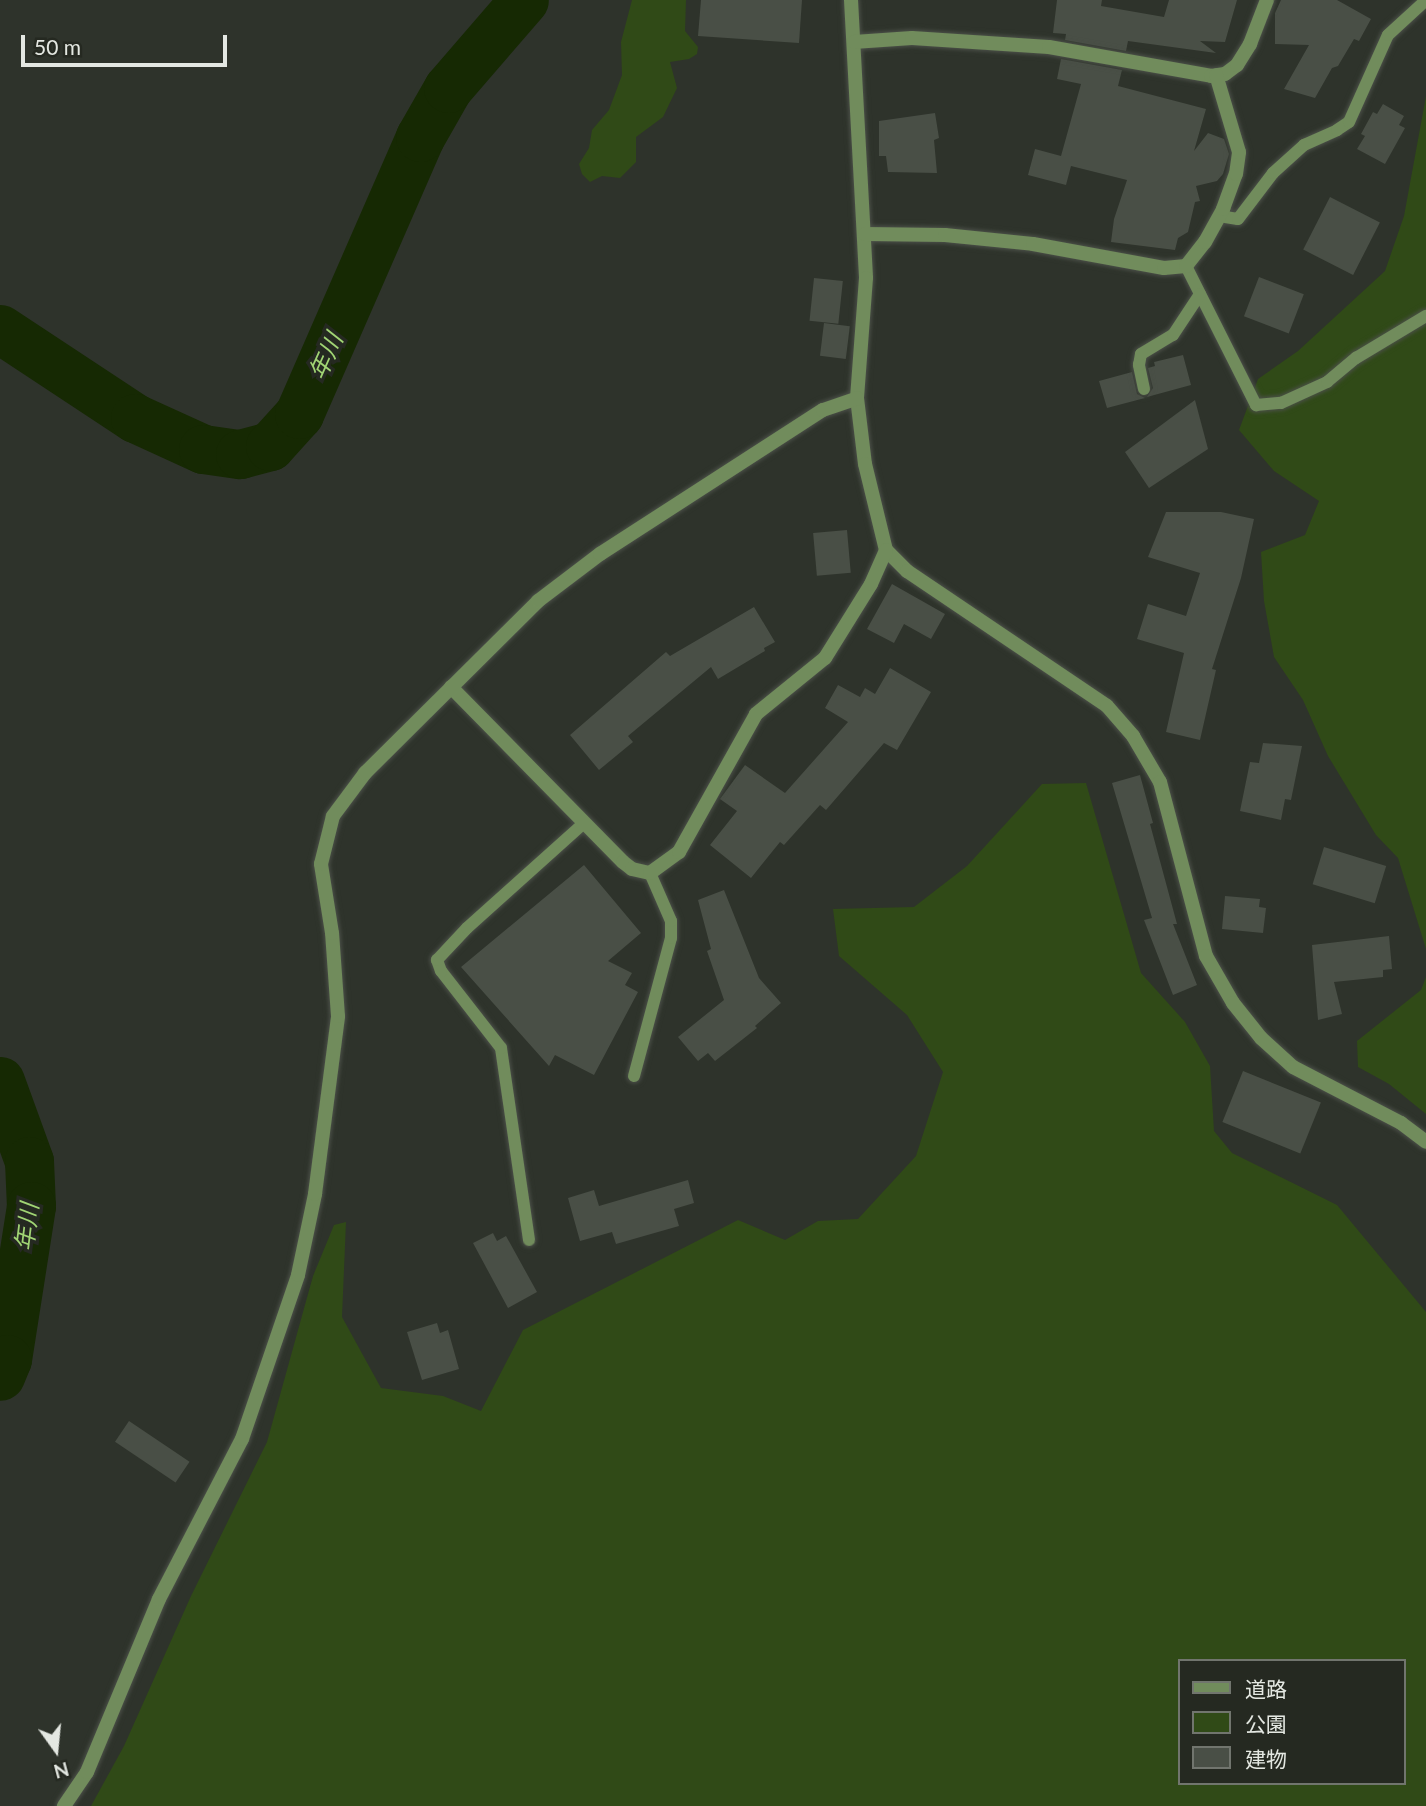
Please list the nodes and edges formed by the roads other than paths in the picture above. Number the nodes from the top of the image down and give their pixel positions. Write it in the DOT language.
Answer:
graph roads {
  1 [pos="851,0"];
  2 [pos="1267,0"];
  3 [pos="1426,0"];
  4 [pos="854,42"];
  5 [pos="1216,75"];
  6 [pos="1219,216"];
  7 [pos="864,234"];
  8 [pos="1186,266"];
  9 [pos="1200,294"];
  10 [pos="1426,316"];
  11 [pos="1144,389"];
  12 [pos="857,398"];
  13 [pos="886,550"];
  14 [pos="451,687"];
  15 [pos="584,823"];
  16 [pos="650,873"];
  17 [pos="634,1076"];
  18 [pos="1426,1142"];
  19 [pos="528,1240"];
  20 [pos="64,1806"];
  1 -- 4 [label="street"];
  2 -- 5 [label="street"];
  3 -- 6 [label="lane"];
  4 -- 5 [label="street"];
  4 -- 7 [label="street"];
  5 -- 6 [label="street"];
  6 -- 8 [label="street"];
  7 -- 8 [label="street"];
  7 -- 12 [label="street"];
  8 -- 9 [label="lane"];
  9 -- 10 [label="lane"];
  9 -- 11 [label="lane"];
  12 -- 13 [label="street"];
  12 -- 14 [label="street"];
  13 -- 16 [label="street"];
  13 -- 18 [label="street"];
  14 -- 15 [label="street"];
  14 -- 20 [label="street"];
  15 -- 16 [label="street"];
  15 -- 19 [label="lane"];
  16 -- 17 [label="lane"];
}
